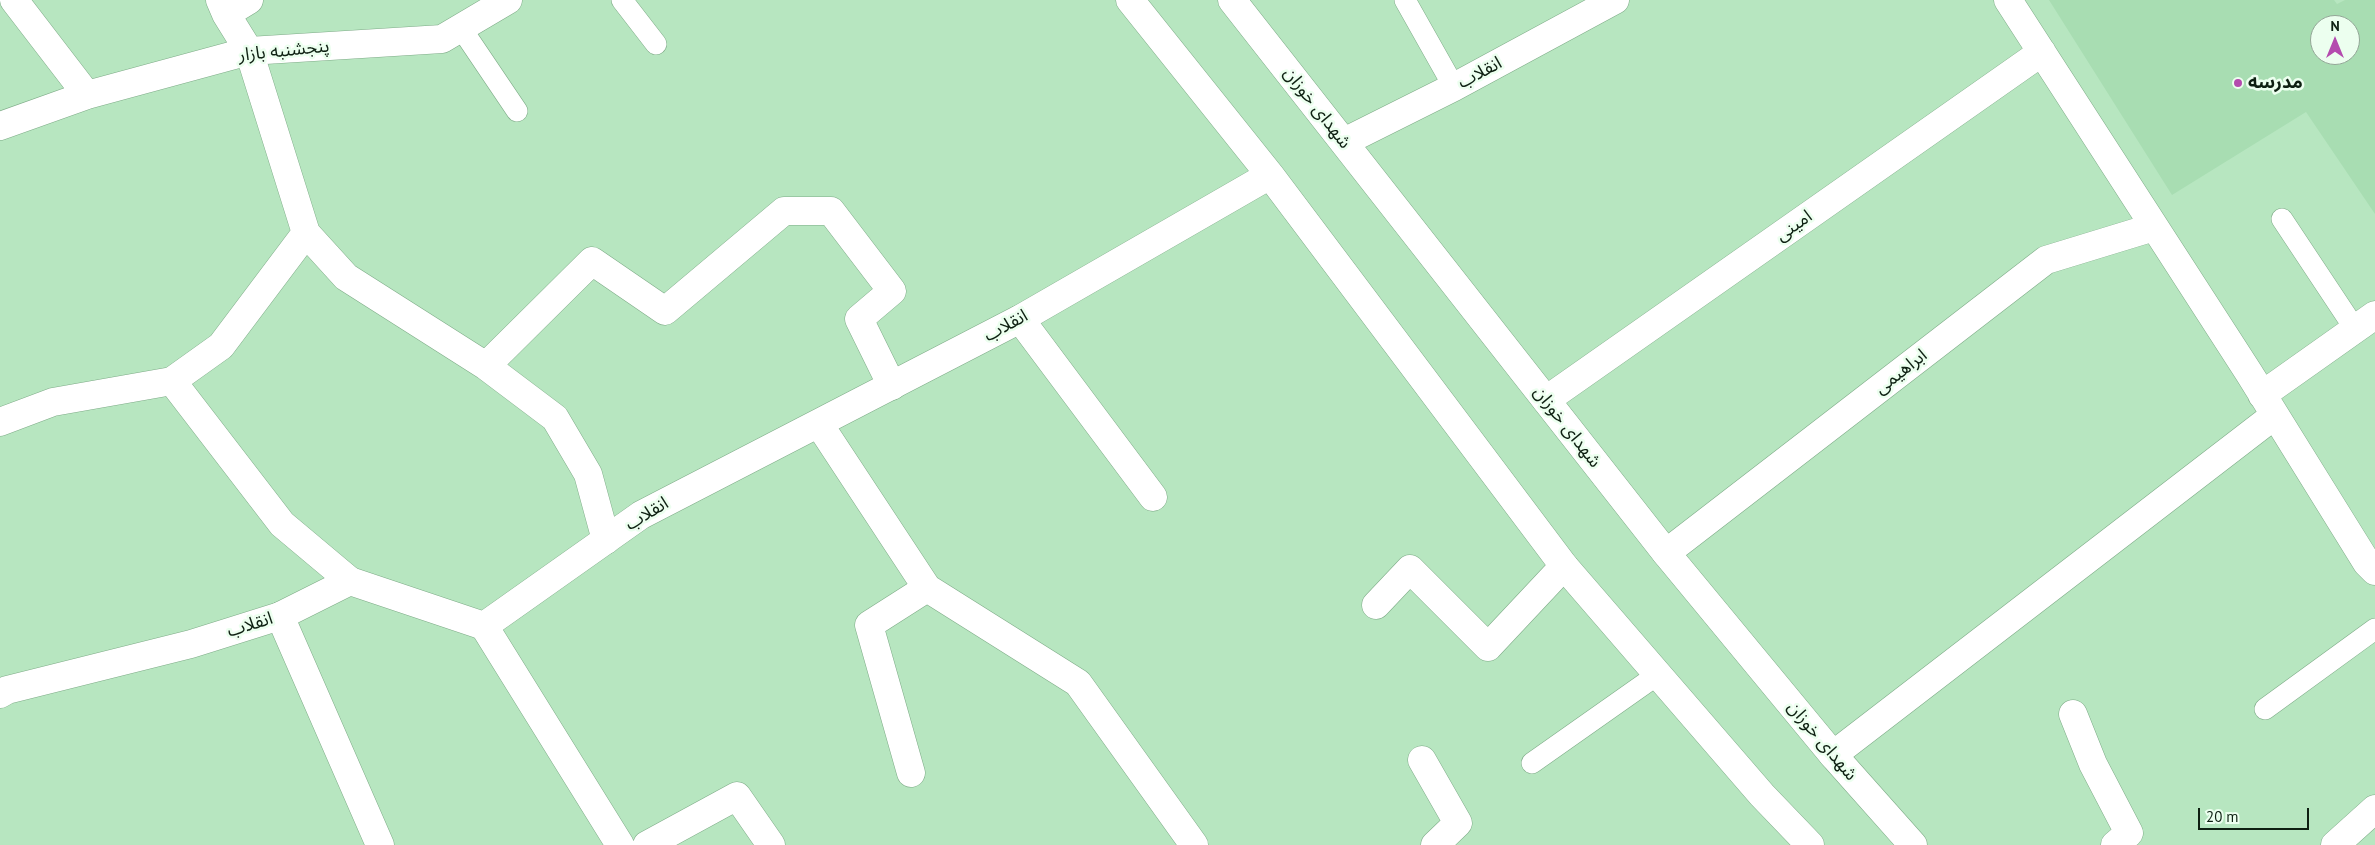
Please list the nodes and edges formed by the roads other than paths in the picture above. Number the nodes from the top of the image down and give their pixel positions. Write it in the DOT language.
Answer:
graph roads {
  1 [pos="14,0"];
  2 [pos="249,0"];
  3 [pos="508,0"];
  4 [pos="622,0"];
  5 [pos="1130,0"];
  6 [pos="1232,0"];
  7 [pos="1405,0"];
  8 [pos="2008,0"];
  9 [pos="1597,4"];
  10 [pos="223,7"];
  11 [pos="462,28"];
  12 [pos="656,44"];
  13 [pos="249,51"];
  14 [pos="2042,52"];
  15 [pos="1454,87"];
  16 [pos="86,95"];
  17 [pos="516,110"];
  18 [pos="0,126"];
  19 [pos="1344,142"];
  20 [pos="1270,175"];
  21 [pos="2282,219"];
  22 [pos="2154,227"];
  23 [pos="306,233"];
  24 [pos="1020,319"];
  25 [pos="2365,322"];
  26 [pos="486,366"];
  27 [pos="172,381"];
  28 [pos="892,386"];
  29 [pos="1546,400"];
  30 [pos="2269,405"];
  31 [pos="0,422"];
  32 [pos="819,424"];
  33 [pos="1153,497"];
  34 [pos="606,540"];
  35 [pos="1666,553"];
  36 [pos="1564,566"];
  37 [pos="2375,571"];
  38 [pos="350,581"];
  39 [pos="927,588"];
  40 [pos="1376,605"];
  41 [pos="280,616"];
  42 [pos="484,626"];
  43 [pos="2375,629"];
  44 [pos="1657,675"];
  45 [pos="0,694"];
  46 [pos="2266,709"];
  47 [pos="2073,714"];
  48 [pos="1833,755"];
  49 [pos="1422,760"];
  50 [pos="1532,763"];
  51 [pos="911,773"];
  52 [pos="2375,809"];
  53 [pos="380,845"];
  54 [pos="620,845"];
  55 [pos="647,845"];
  56 [pos="770,845"];
  57 [pos="1194,845"];
  58 [pos="1434,845"];
  59 [pos="1810,845"];
  60 [pos="1913,845"];
  61 [pos="2115,845"];
  62 [pos="2335,845"];
  1 -- 16 [label="street"];
  2 -- 10 [label="street"];
  3 -- 11 [label="street, پنجشنبه بازار"];
  4 -- 12 [label="lane"];
  5 -- 20 [label="street"];
  6 -- 19 [label="street, شهدای خوزان"];
  7 -- 15 [label="lane"];
  8 -- 14 [label="street"];
  9 -- 15 [label="street, انقلاب"];
  10 -- 13 [label="street"];
  11 -- 13 [label="street, پنجشنبه بازار"];
  11 -- 17 [label="lane"];
  13 -- 16 [label="street, پنجشنبه بازار"];
  13 -- 23 [label="street"];
  14 -- 22 [label="street"];
  14 -- 29 [label="street, امینی"];
  15 -- 19 [label="street, انقلاب"];
  16 -- 18 [label="street, پنجشنبه بازار"];
  19 -- 29 [label="street, شهدای خوزان"];
  20 -- 24 [label="street, انقلاب"];
  20 -- 36 [label="street"];
  21 -- 25 [label="lane"];
  22 -- 30 [label="street"];
  22 -- 35 [label="street, ابراهیمی"];
  23 -- 26 [label="street"];
  23 -- 27 [label="street"];
  24 -- 28 [label="street, انقلاب"];
  24 -- 33 [label="street"];
  25 -- 30 [label="street"];
  26 -- 28 [label="street"];
  26 -- 34 [label="street"];
  27 -- 31 [label="street"];
  27 -- 38 [label="street"];
  28 -- 32 [label="street, انقلاب"];
  29 -- 35 [label="street, شهدای خوزان"];
  30 -- 37 [label="street"];
  30 -- 48 [label="street"];
  32 -- 34 [label="street, انقلاب"];
  32 -- 39 [label="street"];
  34 -- 42 [label="street, انقلاب"];
  35 -- 48 [label="street, شهدای خوزان"];
  36 -- 40 [label="street"];
  36 -- 44 [label="street"];
  38 -- 41 [label="street, انقلاب"];
  38 -- 42 [label="street"];
  39 -- 51 [label="street"];
  39 -- 57 [label="street"];
  41 -- 45 [label="street, انقلاب"];
  41 -- 53 [label="street"];
  42 -- 54 [label="street"];
  43 -- 46 [label="lane"];
  44 -- 50 [label="lane"];
  44 -- 59 [label="street"];
  47 -- 61 [label="street"];
  48 -- 60 [label="street, شهدای خوزان"];
  49 -- 58 [label="street"];
  52 -- 62 [label="street"];
  55 -- 56 [label="street"];
}
